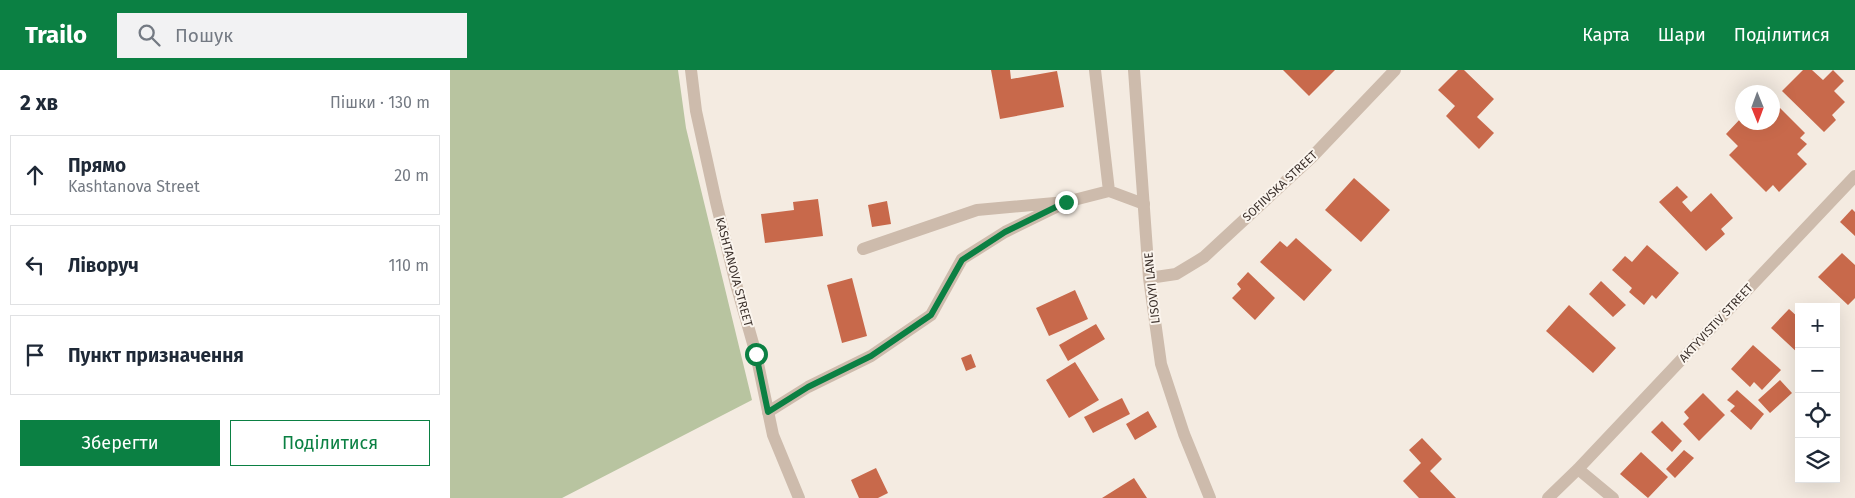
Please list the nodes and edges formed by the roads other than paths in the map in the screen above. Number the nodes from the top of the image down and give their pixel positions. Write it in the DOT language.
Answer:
graph roads {
  1 [pos="691,70"];
  2 [pos="1095,70"];
  3 [pos="1134,70"];
  4 [pos="1395,70"];
  5 [pos="1855,176"];
  6 [pos="1109,191"];
  7 [pos="1066,202"];
  8 [pos="1144,204"];
  9 [pos="863,249"];
  10 [pos="1149,278"];
  11 [pos="768,412"];
  12 [pos="1578,469"];
  13 [pos="798,498"];
  14 [pos="1210,498"];
  15 [pos="1548,498"];
  16 [pos="1613,498"];
  1 -- 11 [label="street, KASHTANOVA STREET"];
  2 -- 6 [label="street"];
  3 -- 8 [label="street, LISOVYI LANE"];
  4 -- 10 [label="street, SOFIIVSKA STREET"];
  5 -- 12 [label="street, AKTYVISTIV STREET"];
  6 -- 7 [label="street"];
  6 -- 8 [label="street"];
  7 -- 9 [label="street"];
  7 -- 11 [label="street"];
  8 -- 10 [label="street, LISOVYI LANE"];
  10 -- 14 [label="street, LISOVYI LANE"];
  11 -- 13 [label="street, KASHTANOVA STREET"];
  12 -- 15 [label="street, AKTYVISTIV STREET"];
  12 -- 16 [label="street"];
}
